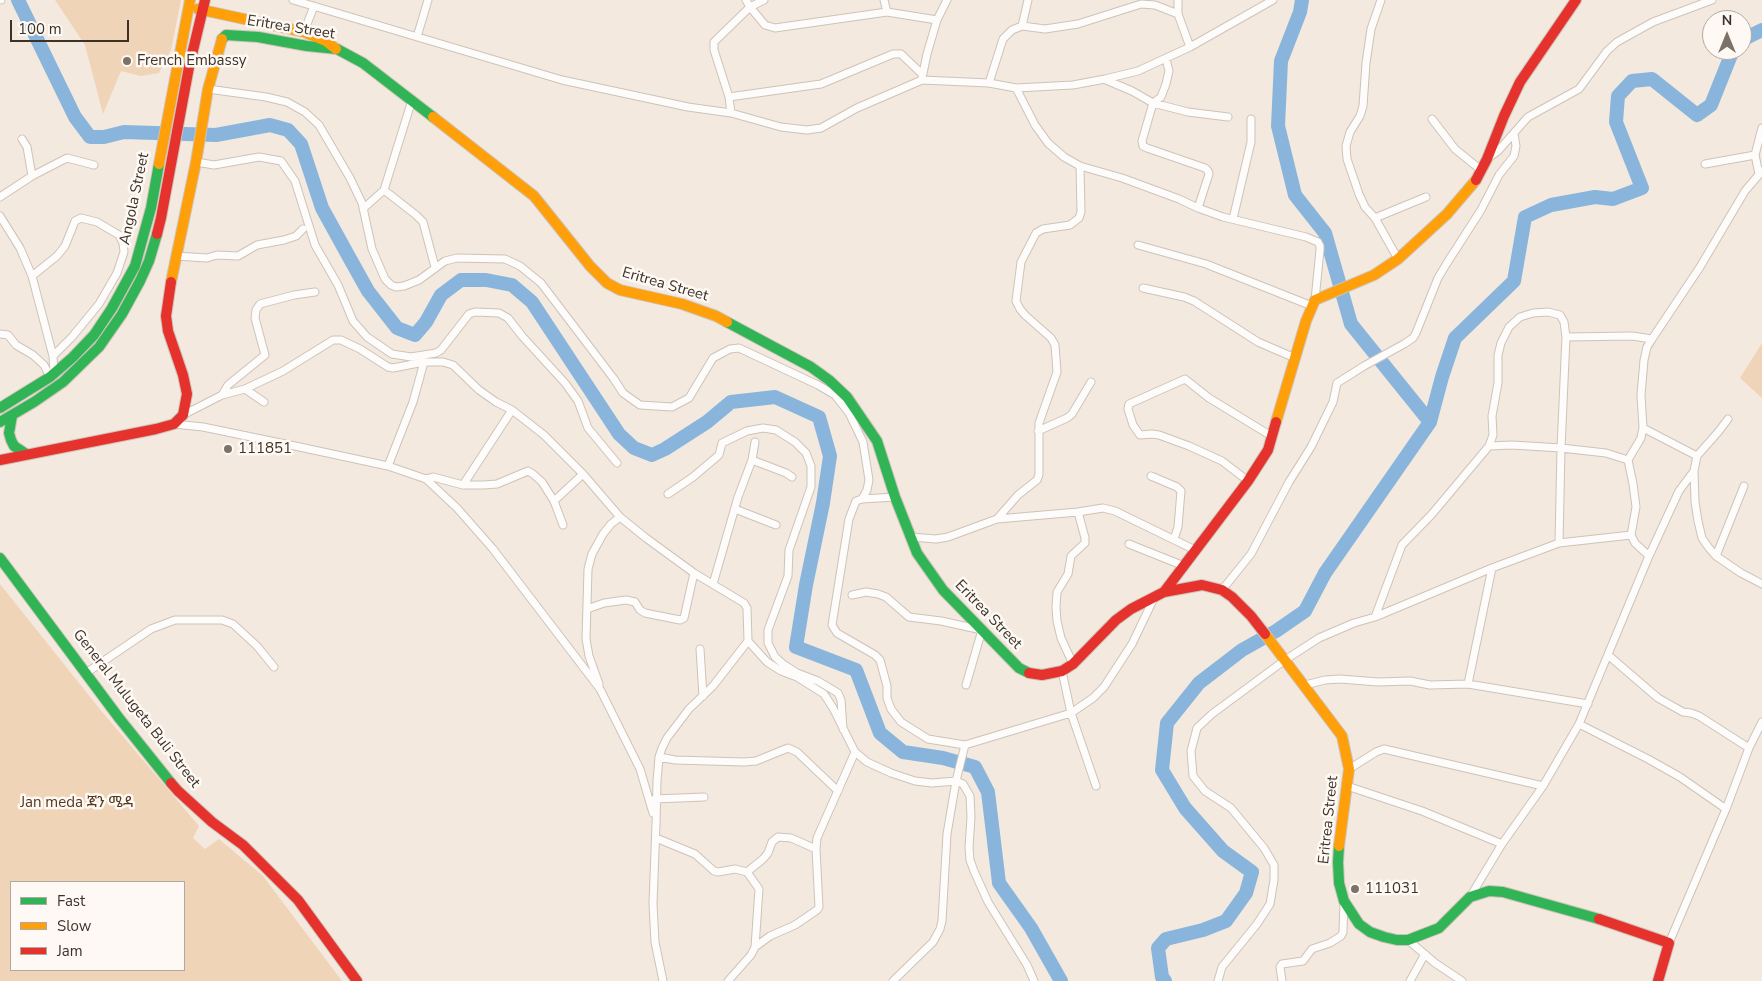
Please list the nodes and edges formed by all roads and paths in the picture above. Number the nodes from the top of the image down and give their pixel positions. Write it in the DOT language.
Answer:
graph roads {
  1 [pos="293,0"];
  2 [pos="428,0"];
  3 [pos="764,0"];
  4 [pos="884,0"];
  5 [pos="947,0"];
  6 [pos="1028,0"];
  7 [pos="1178,0"];
  8 [pos="1273,0"];
  9 [pos="1381,0"];
  10 [pos="1576,0"];
  11 [pos="1712,0"];
  12 [pos="189,3"];
  13 [pos="748,4"];
  14 [pos="204,5"];
  15 [pos="314,6"];
  16 [pos="887,12"];
  17 [pos="1178,14"];
  18 [pos="937,20"];
  19 [pos="1022,26"];
  20 [pos="304,32"];
  21 [pos="417,37"];
  22 [pos="1190,47"];
  23 [pos="337,50"];
  24 [pos="1166,60"];
  25 [pos="922,77"];
  26 [pos="1105,80"];
  27 [pos="989,83"];
  28 [pos="1016,88"];
  29 [pos="208,89"];
  30 [pos="729,98"];
  31 [pos="412,100"];
  32 [pos="1153,103"];
  33 [pos="731,113"];
  34 [pos="1228,117"];
  35 [pos="1252,119"];
  36 [pos="1432,119"];
  37 [pos="1762,128"];
  38 [pos="1514,134"];
  39 [pos="22,140"];
  40 [pos="1755,155"];
  41 [pos="1487,159"];
  42 [pos="196,162"];
  43 [pos="1705,164"];
  44 [pos="94,165"];
  45 [pos="1080,166"];
  46 [pos="1481,170"];
  47 [pos="1760,172"];
  48 [pos="32,176"];
  49 [pos="384,190"];
  50 [pos="0,197"];
  51 [pos="1426,197"];
  52 [pos="365,207"];
  53 [pos="1198,208"];
  54 [pos="0,216"];
  55 [pos="1375,218"];
  56 [pos="1233,219"];
  57 [pos="303,229"];
  58 [pos="1138,245"];
  59 [pos="176,256"];
  60 [pos="1398,259"];
  61 [pos="435,267"];
  62 [pos="32,276"];
  63 [pos="1142,288"];
  64 [pos="315,292"];
  65 [pos="1313,303"];
  66 [pos="0,334"];
  67 [pos="1566,337"];
  68 [pos="1652,339"];
  69 [pos="53,356"];
  70 [pos="1295,358"];
  71 [pos="76,362"];
  72 [pos="424,362"];
  73 [pos="52,376"];
  74 [pos="1091,382"];
  75 [pos="245,389"];
  76 [pos="222,396"];
  77 [pos="264,402"];
  78 [pos="0,406"];
  79 [pos="512,410"];
  80 [pos="183,415"];
  81 [pos="12,416"];
  82 [pos="1728,419"];
  83 [pos="0,422"];
  84 [pos="174,424"];
  85 [pos="1643,428"];
  86 [pos="1038,431"];
  87 [pos="1273,437"];
  88 [pos="755,442"];
  89 [pos="1489,446"];
  90 [pos="1561,448"];
  91 [pos="26,454"];
  92 [pos="1697,456"];
  93 [pos="0,460"];
  94 [pos="752,460"];
  95 [pos="1628,460"];
  96 [pos="616,462"];
  97 [pos="388,466"];
  98 [pos="1694,471"];
  99 [pos="583,474"];
  100 [pos="792,476"];
  101 [pos="1151,476"];
  102 [pos="426,479"];
  103 [pos="1248,481"];
  104 [pos="463,486"];
  105 [pos="1744,486"];
  106 [pos="867,490"];
  107 [pos="668,494"];
  108 [pos="896,497"];
  109 [pos="876,498"];
  110 [pos="862,499"];
  111 [pos="554,501"];
  112 [pos="735,509"];
  113 [pos="1078,512"];
  114 [pos="620,517"];
  115 [pos="997,519"];
  116 [pos="563,525"];
  117 [pos="776,525"];
  118 [pos="1631,535"];
  119 [pos="911,537"];
  120 [pos="1174,539"];
  121 [pos="1129,544"];
  122 [pos="1559,544"];
  123 [pos="1195,550"];
  124 [pos="1649,556"];
  125 [pos="1716,556"];
  126 [pos="0,558"];
  127 [pos="1184,566"];
  128 [pos="1492,568"];
  129 [pos="694,573"];
  130 [pos="714,584"];
  131 [pos="1762,584"];
  132 [pos="1222,590"];
  133 [pos="1160,594"];
  134 [pos="852,595"];
  135 [pos="587,609"];
  136 [pos="1375,617"];
  137 [pos="982,630"];
  138 [pos="748,642"];
  139 [pos="700,649"];
  140 [pos="1608,655"];
  141 [pos="1285,660"];
  142 [pos="1073,664"];
  143 [pos="274,667"];
  144 [pos="1062,671"];
  145 [pos="86,673"];
  146 [pos="1468,684"];
  147 [pos="966,685"];
  148 [pos="1305,685"];
  149 [pos="600,689"];
  150 [pos="703,696"];
  151 [pos="1588,704"];
  152 [pos="1071,713"];
  153 [pos="1578,724"];
  154 [pos="1761,727"];
  155 [pos="843,729"];
  156 [pos="964,748"];
  157 [pos="1749,748"];
  158 [pos="855,752"];
  159 [pos="659,757"];
  160 [pos="1349,769"];
  161 [pos="956,781"];
  162 [pos="1096,786"];
  163 [pos="1347,786"];
  164 [pos="1543,786"];
  165 [pos="838,791"];
  166 [pos="704,797"];
  167 [pos="655,799"];
  168 [pos="1726,809"];
  169 [pos="656,826"];
  170 [pos="656,838"];
  171 [pos="1502,844"];
  172 [pos="816,849"];
  173 [pos="746,872"];
  174 [pos="1470,897"];
  175 [pos="1344,900"];
  176 [pos="1408,940"];
  177 [pos="1669,943"];
  178 [pos="755,947"];
  179 [pos="1425,954"];
  180 [pos="357,981"];
  181 [pos="663,981"];
  182 [pos="728,981"];
  183 [pos="893,981"];
  184 [pos="1034,981"];
  185 [pos="1218,981"];
  186 [pos="1282,981"];
  187 [pos="1410,981"];
  188 [pos="1462,981"];
  189 [pos="1658,981"];
  1 -- 15 [label="street"];
  2 -- 21 [label="street"];
  3 -- 13 [label="street"];
  4 -- 16 [label="street"];
  5 -- 18 [label="street"];
  6 -- 19 [label="street"];
  7 -- 17 [label="street"];
  8 -- 22 [label="street"];
  9 -- 55 [label="street"];
  10 -- 41 [label="main road"];
  11 -- 38 [label="street"];
  12 -- 14 [label="main road"];
  12 -- 71 [label="main road, Angola Street"];
  13 -- 16 [label="street"];
  13 -- 30 [label="street"];
  14 -- 20 [label="main road"];
  14 -- 71 [label="main road"];
  15 -- 20 [label="street"];
  15 -- 21 [label="street"];
  16 -- 18 [label="street"];
  17 -- 19 [label="street"];
  17 -- 22 [label="street"];
  18 -- 25 [label="street"];
  19 -- 27 [label="street"];
  20 -- 23 [label="main road"];
  21 -- 33 [label="street"];
  22 -- 24 [label="street"];
  23 -- 29 [label="main road, Eritrea Street"];
  23 -- 31 [label="main road, Eritrea Street"];
  24 -- 26 [label="street"];
  24 -- 32 [label="street"];
  25 -- 27 [label="street"];
  25 -- 30 [label="street"];
  25 -- 33 [label="street"];
  26 -- 28 [label="street"];
  26 -- 32 [label="street"];
  27 -- 28 [label="street"];
  28 -- 45 [label="street"];
  29 -- 42 [label="main road"];
  29 -- 61 [label="street"];
  30 -- 33 [label="street"];
  31 -- 49 [label="street"];
  31 -- 108 [label="main road, Eritrea Street"];
  32 -- 34 [label="street"];
  32 -- 53 [label="street"];
  35 -- 56 [label="street"];
  36 -- 46 [label="street"];
  37 -- 40 [label="street"];
  38 -- 41 [label="street"];
  38 -- 132 [label="street"];
  39 -- 48 [label="street"];
  40 -- 43 [label="street"];
  40 -- 47 [label="street"];
  41 -- 46 [label="main road"];
  42 -- 59 [label="main road"];
  42 -- 96 [label="street"];
  44 -- 48 [label="street"];
  45 -- 53 [label="street"];
  45 -- 86 [label="street"];
  46 -- 60 [label="main road"];
  47 -- 68 [label="street"];
  48 -- 50 [label="street"];
  49 -- 52 [label="street"];
  49 -- 61 [label="street"];
  51 -- 55 [label="street"];
  53 -- 56 [label="street"];
  54 -- 62 [label="street"];
  55 -- 60 [label="street"];
  56 -- 65 [label="street"];
  57 -- 59 [label="street"];
  58 -- 65 [label="street"];
  59 -- 80 [label="main road"];
  60 -- 65 [label="main road"];
  61 -- 106 [label="street"];
  62 -- 69 [label="street"];
  62 -- 69 [label="street"];
  63 -- 70 [label="street"];
  64 -- 76 [label="street"];
  65 -- 70 [label="main road"];
  66 -- 73 [label="street"];
  67 -- 68 [label="street"];
  67 -- 89 [label="street"];
  67 -- 90 [label="street"];
  68 -- 85 [label="street"];
  69 -- 73 [label="street"];
  70 -- 87 [label="main road"];
  71 -- 73 [label="main road, Angola Street"];
  71 -- 81 [label="main road"];
  72 -- 75 [label="street"];
  72 -- 79 [label="street"];
  72 -- 97 [label="street"];
  73 -- 78 [label="main road, Angola Street"];
  74 -- 86 [label="street"];
  75 -- 76 [label="street"];
  75 -- 77 [label="street"];
  76 -- 80 [label="street"];
  79 -- 99 [label="street"];
  79 -- 104 [label="street"];
  80 -- 84 [label="main road"];
  81 -- 83 [label="main road"];
  81 -- 91 [label="main road"];
  82 -- 92 [label="street"];
  84 -- 91 [label="main road"];
  84 -- 97 [label="street"];
  85 -- 92 [label="street"];
  85 -- 95 [label="street"];
  86 -- 115 [label="street"];
  87 -- 103 [label="main road"];
  87 -- 103 [label="street"];
  88 -- 94 [label="street"];
  89 -- 90 [label="street"];
  89 -- 136 [label="street"];
  90 -- 95 [label="street"];
  90 -- 122 [label="street"];
  91 -- 93 [label="main road"];
  92 -- 98 [label="street"];
  94 -- 100 [label="street"];
  94 -- 112 [label="street"];
  95 -- 118 [label="street"];
  97 -- 102 [label="street"];
  98 -- 124 [label="street"];
  98 -- 125 [label="street"];
  99 -- 111 [label="street"];
  99 -- 114 [label="street"];
  101 -- 120 [label="street"];
  102 -- 104 [label="street"];
  102 -- 149 [label="street"];
  103 -- 123 [label="main road"];
  104 -- 111 [label="street"];
  105 -- 125 [label="street"];
  106 -- 109 [label="street"];
  106 -- 110 [label="street"];
  107 -- 155 [label="street"];
  108 -- 109 [label="street"];
  108 -- 119 [label="main road, Eritrea Street"];
  109 -- 110 [label="street"];
  110 -- 156 [label="street"];
  111 -- 116 [label="street"];
  112 -- 117 [label="street"];
  112 -- 130 [label="street"];
  113 -- 115 [label="street"];
  113 -- 120 [label="street"];
  113 -- 142 [label="street"];
  114 -- 129 [label="street"];
  114 -- 135 [label="street"];
  115 -- 119 [label="street"];
  118 -- 122 [label="street"];
  118 -- 124 [label="street"];
  119 -- 137 [label="main road, Eritrea Street"];
  120 -- 123 [label="street"];
  121 -- 127 [label="street"];
  122 -- 128 [label="street"];
  123 -- 127 [label="main road"];
  124 -- 140 [label="street"];
  125 -- 131 [label="street"];
  126 -- 145 [label="main road, General Mulugeta Buli Street"];
  127 -- 133 [label="main road"];
  128 -- 136 [label="street"];
  128 -- 146 [label="street"];
  129 -- 130 [label="street"];
  129 -- 135 [label="street"];
  130 -- 138 [label="street"];
  132 -- 133 [label="main road, Eritrea Street"];
  132 -- 141 [label="main road, Eritrea Street"];
  133 -- 142 [label="main road, Eritrea Street"];
  133 -- 152 [label="street"];
  134 -- 137 [label="street"];
  135 -- 149 [label="street"];
  136 -- 141 [label="street"];
  137 -- 144 [label="main road, Eritrea Street"];
  137 -- 147 [label="street"];
  138 -- 150 [label="street"];
  138 -- 155 [label="street"];
  139 -- 150 [label="street"];
  140 -- 151 [label="street"];
  140 -- 157 [label="street"];
  141 -- 148 [label="main road, Eritrea Street"];
  141 -- 185 [label="street"];
  142 -- 144 [label="main road, Eritrea Street"];
  143 -- 145 [label="street"];
  144 -- 152 [label="street"];
  145 -- 180 [label="main road, General Mulugeta Buli Street"];
  146 -- 148 [label="street"];
  146 -- 151 [label="street"];
  148 -- 160 [label="main road, Eritrea Street"];
  149 -- 169 [label="street"];
  150 -- 159 [label="street"];
  151 -- 153 [label="street"];
  152 -- 156 [label="street"];
  152 -- 162 [label="street"];
  153 -- 164 [label="street"];
  153 -- 168 [label="street"];
  154 -- 157 [label="street"];
  155 -- 158 [label="street"];
  156 -- 161 [label="street"];
  157 -- 168 [label="street"];
  158 -- 161 [label="street"];
  158 -- 165 [label="street"];
  159 -- 165 [label="street"];
  159 -- 167 [label="street"];
  160 -- 163 [label="main road, Eritrea Street"];
  160 -- 164 [label="street"];
  161 -- 183 [label="street"];
  161 -- 184 [label="street"];
  163 -- 171 [label="street"];
  163 -- 175 [label="main road, Eritrea Street"];
  164 -- 171 [label="street"];
  165 -- 172 [label="street"];
  166 -- 167 [label="street"];
  167 -- 169 [label="street"];
  168 -- 177 [label="street"];
  169 -- 170 [label="street"];
  170 -- 173 [label="street"];
  170 -- 181 [label="street"];
  171 -- 174 [label="street"];
  172 -- 173 [label="street"];
  172 -- 178 [label="street"];
  173 -- 178 [label="street"];
  174 -- 176 [label="main road"];
  174 -- 177 [label="main road"];
  175 -- 176 [label="main road, Eritrea Street"];
  175 -- 186 [label="street"];
  176 -- 179 [label="street"];
  177 -- 189 [label="main road"];
  178 -- 182 [label="street"];
  179 -- 187 [label="street"];
  179 -- 188 [label="street"];
}
